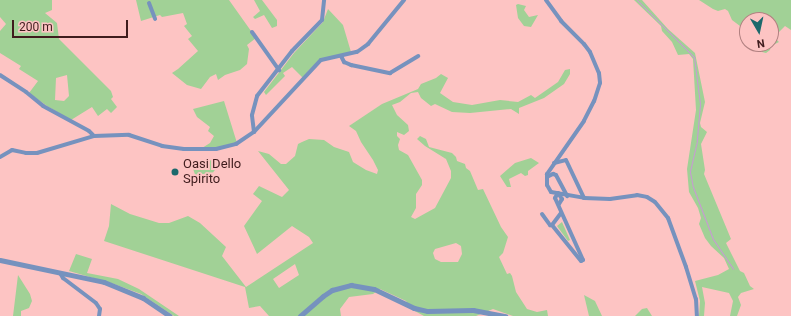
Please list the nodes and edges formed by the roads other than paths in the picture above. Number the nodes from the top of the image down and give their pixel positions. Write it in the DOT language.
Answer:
graph roads {
  1 [pos="324,0"];
  2 [pos="404,0"];
  3 [pos="546,0"];
  4 [pos="149,3"];
  5 [pos="155,19"];
  6 [pos="252,32"];
  7 [pos="341,56"];
  8 [pos="418,56"];
  9 [pos="279,70"];
  10 [pos="0,75"];
  11 [pos="254,132"];
  12 [pos="94,136"];
  13 [pos="0,157"];
  14 [pos="554,164"];
  15 [pos="547,177"];
  16 [pos="558,193"];
  17 [pos="567,196"];
  18 [pos="584,198"];
  19 [pos="561,213"];
  20 [pos="542,214"];
  21 [pos="552,225"];
  22 [pos="0,260"];
  23 [pos="60,273"];
  24 [pos="99,316"];
  25 [pos="170,316"];
  26 [pos="300,316"];
  27 [pos="505,316"];
  28 [pos="697,316"];
  1 -- 9 [label="street"];
  2 -- 7 [label="street"];
  3 -- 14 [label="street"];
  4 -- 5 [label="street"];
  6 -- 9 [label="street"];
  7 -- 8 [label="street"];
  7 -- 11 [label="street"];
  9 -- 11 [label="street"];
  10 -- 12 [label="street"];
  11 -- 12 [label="street"];
  12 -- 13 [label="street"];
  14 -- 15 [label="street"];
  14 -- 18 [label="street"];
  15 -- 16 [label="street"];
  15 -- 17 [label="street"];
  16 -- 17 [label="street"];
  16 -- 19 [label="street"];
  17 -- 18 [label="street"];
  18 -- 28 [label="street"];
  19 -- 21 [label="street"];
  19 -- 21 [label="street"];
  20 -- 21 [label="street"];
  22 -- 23 [label="street"];
  23 -- 24 [label="street"];
  23 -- 25 [label="street"];
  26 -- 27 [label="street"];
}
